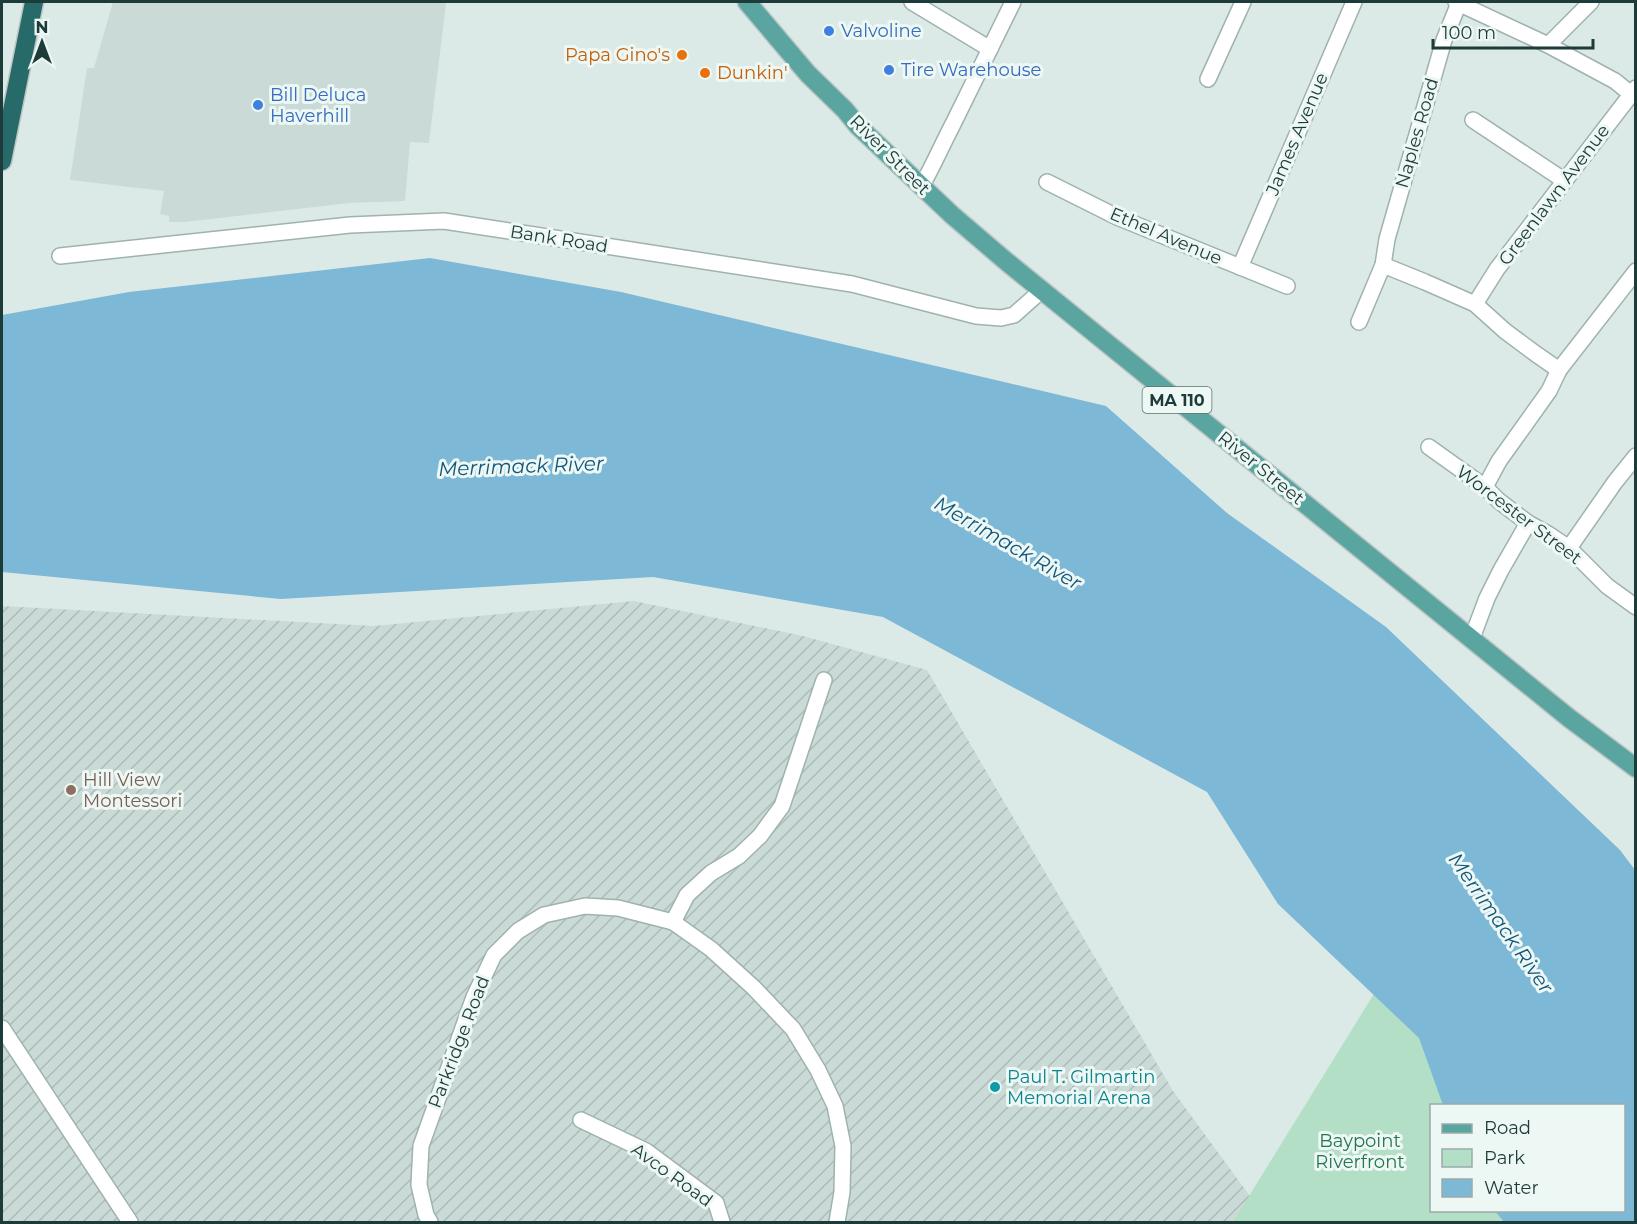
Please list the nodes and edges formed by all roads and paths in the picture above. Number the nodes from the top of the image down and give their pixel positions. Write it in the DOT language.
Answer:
graph roads {
  1 [pos="34,2"];
  2 [pos="40,2"];
  3 [pos="747,2"];
  4 [pos="912,2"];
  5 [pos="1013,2"];
  6 [pos="1243,2"];
  7 [pos="1354,2"];
  8 [pos="1457,2"];
  9 [pos="1591,2"];
  10 [pos="26,34"];
  11 [pos="1548,45"];
  12 [pos="990,49"];
  13 [pos="1208,79"];
  14 [pos="1633,91"];
  15 [pos="1473,120"];
  16 [pos="2,161"];
  17 [pos="1565,181"];
  18 [pos="1047,182"];
  19 [pos="921,187"];
  20 [pos="60,256"];
  21 [pos="1383,265"];
  22 [pos="1240,267"];
  23 [pos="1635,271"];
  24 [pos="1287,286"];
  25 [pos="1042,290"];
  26 [pos="1475,304"];
  27 [pos="1359,322"];
  28 [pos="1559,370"];
  29 [pos="1429,447"];
  30 [pos="1635,456"];
  31 [pos="1485,487"];
  32 [pos="1528,523"];
  33 [pos="1569,548"];
  34 [pos="1635,607"];
  35 [pos="1472,638"];
  36 [pos="824,680"];
  37 [pos="1635,768"];
  38 [pos="673,922"];
  39 [pos="2,1028"];
  40 [pos="581,1120"];
  41 [pos="130,1222"];
  42 [pos="430,1222"];
  43 [pos="722,1222"];
  44 [pos="837,1222"];
  1 -- 10 [label="highway"];
  2 -- 10 [label="highway"];
  3 -- 19 [label="main road, River Street / MA 110"];
  4 -- 12 [label="street"];
  5 -- 12 [label="street"];
  6 -- 13 [label="street"];
  7 -- 22 [label="street, James Avenue"];
  8 -- 11 [label="street"];
  8 -- 21 [label="street, Naples Road"];
  9 -- 11 [label="street"];
  10 -- 16 [label="highway"];
  11 -- 14 [label="street"];
  12 -- 19 [label="street"];
  14 -- 17 [label="street, Greenlawn Avenue"];
  15 -- 17 [label="street"];
  17 -- 26 [label="street, Greenlawn Avenue"];
  18 -- 22 [label="street, Ethel Avenue"];
  19 -- 25 [label="main road, River Street / MA 110"];
  20 -- 25 [label="street, Bank Road"];
  21 -- 26 [label="street"];
  21 -- 27 [label="street, Naples Road"];
  22 -- 24 [label="street, Ethel Avenue"];
  23 -- 28 [label="street"];
  25 -- 35 [label="main road, River Street / MA 110"];
  26 -- 28 [label="street"];
  28 -- 31 [label="street"];
  29 -- 31 [label="street, Worcester Street"];
  30 -- 33 [label="street"];
  31 -- 32 [label="street, Worcester Street"];
  32 -- 33 [label="street, Worcester Street"];
  32 -- 35 [label="street"];
  33 -- 34 [label="street, Worcester Street"];
  35 -- 37 [label="main road, River Street / MA 110"];
  36 -- 38 [label="street"];
  38 -- 42 [label="street, Parkridge Road"];
  38 -- 44 [label="street, Parkridge Road"];
  39 -- 41 [label="street"];
  40 -- 43 [label="street, Avco Road"];
}
